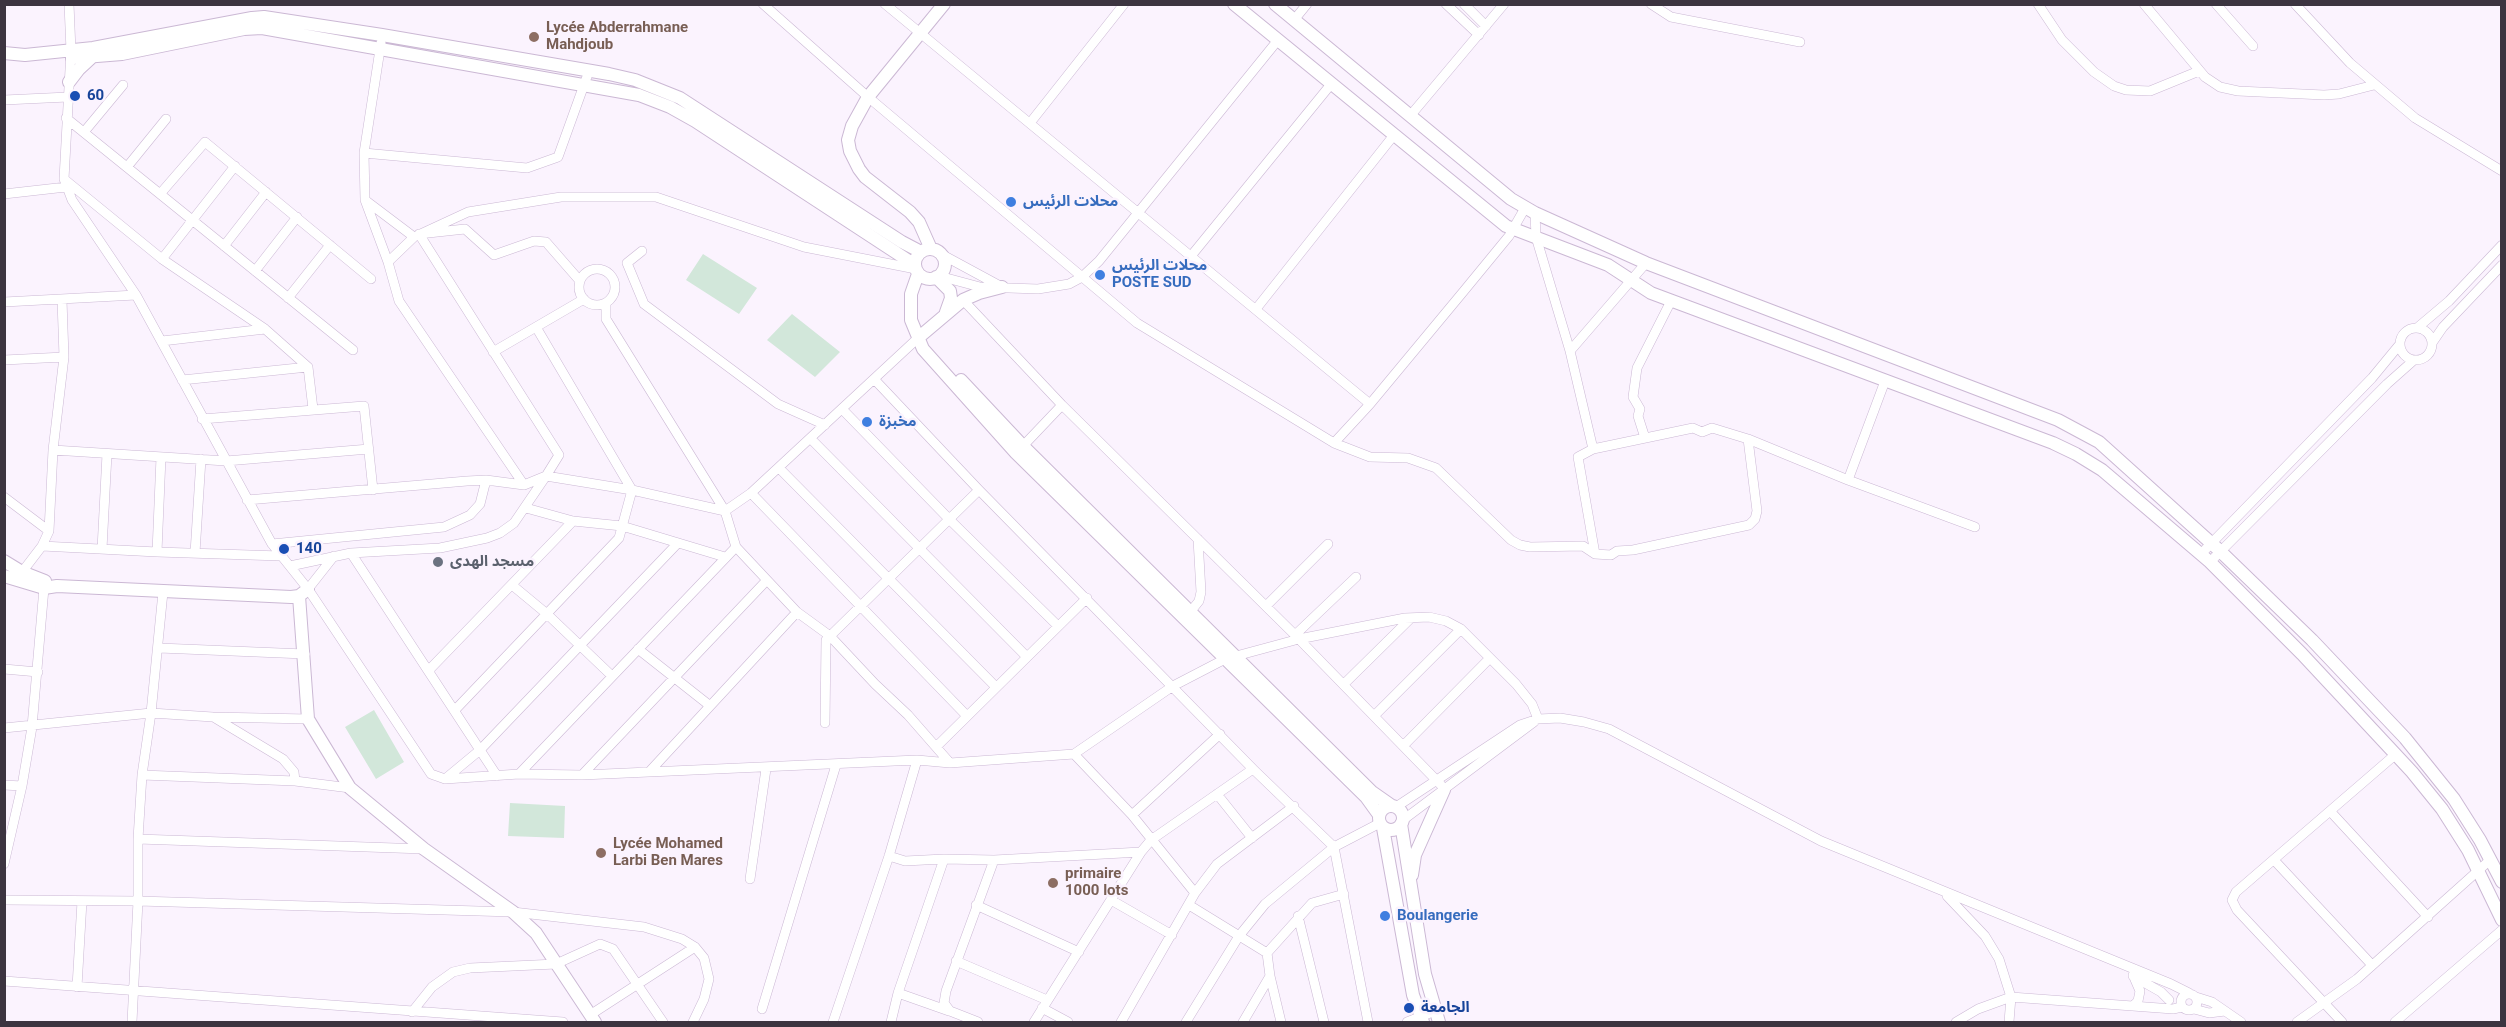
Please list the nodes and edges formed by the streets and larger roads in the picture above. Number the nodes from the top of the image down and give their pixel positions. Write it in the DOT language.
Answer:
graph roads {
  1 [pos="69,4"];
  2 [pos="885,4"];
  3 [pos="944,4"];
  4 [pos="1124,4"];
  5 [pos="1234,4"];
  6 [pos="1275,4"];
  7 [pos="1306,4"];
  8 [pos="1446,4"];
  9 [pos="1464,4"];
  10 [pos="1504,4"];
  11 [pos="1651,4"];
  12 [pos="2038,4"];
  13 [pos="2144,4"];
  14 [pos="2216,4"];
  15 [pos="2295,4"];
  16 [pos="765,5"];
  17 [pos="1295,21"];
  18 [pos="1486,26"];
  19 [pos="921,33"];
  20 [pos="382,35"];
  21 [pos="1479,35"];
  22 [pos="1279,40"];
  23 [pos="1800,42"];
  24 [pos="2253,46"];
  25 [pos="380,50"];
  26 [pos="4,53"];
  27 [pos="71,55"];
  28 [pos="92,57"];
  29 [pos="589,71"];
  30 [pos="2199,71"];
  31 [pos="69,82"];
  32 [pos="1332,83"];
  33 [pos="584,84"];
  34 [pos="123,85"];
  35 [pos="2374,85"];
  36 [pos="68,97"];
  37 [pos="868,97"];
  38 [pos="4,100"];
  39 [pos="1410,116"];
  40 [pos="66,118"];
  41 [pos="166,119"];
  42 [pos="1030,123"];
  43 [pos="84,132"];
  44 [pos="1394,135"];
  45 [pos="364,153"];
  46 [pos="235,166"];
  47 [pos="127,167"];
  48 [pos="2502,171"];
  49 [pos="65,183"];
  50 [pos="266,192"];
  51 [pos="4,194"];
  52 [pos="160,194"];
  53 [pos="365,200"];
  54 [pos="1530,211"];
  55 [pos="1137,212"];
  56 [pos="297,217"];
  57 [pos="194,221"];
  58 [pos="1513,228"];
  59 [pos="416,235"];
  60 [pos="1536,237"];
  61 [pos="330,245"];
  62 [pos="2502,245"];
  63 [pos="224,246"];
  64 [pos="642,251"];
  65 [pos="930,251"];
  66 [pos="1191,256"];
  67 [pos="162,259"];
  68 [pos="388,262"];
  69 [pos="1646,263"];
  70 [pos="2502,265"];
  71 [pos="916,269"];
  72 [pos="255,271"];
  73 [pos="937,277"];
  74 [pos="1082,277"];
  75 [pos="371,279"];
  76 [pos="615,280"];
  77 [pos="1632,280"];
  78 [pos="580,281"];
  79 [pos="634,283"];
  80 [pos="1002,287"];
  81 [pos="136,295"];
  82 [pos="288,298"];
  83 [pos="584,299"];
  84 [pos="62,300"];
  85 [pos="963,300"];
  86 [pos="1671,301"];
  87 [pos="4,302"];
  88 [pos="606,303"];
  89 [pos="1256,309"];
  90 [pos="944,315"];
  91 [pos="536,327"];
  92 [pos="2417,328"];
  93 [pos="265,329"];
  94 [pos="918,338"];
  95 [pos="162,341"];
  96 [pos="2432,343"];
  97 [pos="2400,344"];
  98 [pos="353,350"];
  99 [pos="1569,351"];
  100 [pos="493,352"];
  101 [pos="64,357"];
  102 [pos="4,360"];
  103 [pos="2414,360"];
  104 [pos="308,367"];
  105 [pos="874,379"];
  106 [pos="182,380"];
  107 [pos="1885,381"];
  108 [pos="1370,404"];
  109 [pos="1062,405"];
  110 [pos="842,409"];
  111 [pos="313,410"];
  112 [pos="202,419"];
  113 [pos="825,425"];
  114 [pos="2088,435"];
  115 [pos="1645,438"];
  116 [pos="811,439"];
  117 [pos="1748,439"];
  118 [pos="1334,443"];
  119 [pos="1023,446"];
  120 [pos="369,449"];
  121 [pos="1593,449"];
  122 [pos="53,450"];
  123 [pos="106,454"];
  124 [pos="2076,454"];
  125 [pos="161,457"];
  126 [pos="201,459"];
  127 [pos="226,462"];
  128 [pos="779,468"];
  129 [pos="546,476"];
  130 [pos="486,480"];
  131 [pos="1848,480"];
  132 [pos="524,485"];
  133 [pos="373,490"];
  134 [pos="632,490"];
  135 [pos="979,490"];
  136 [pos="752,493"];
  137 [pos="4,497"];
  138 [pos="247,500"];
  139 [pos="526,508"];
  140 [pos="725,511"];
  141 [pos="950,520"];
  142 [pos="573,521"];
  143 [pos="622,526"];
  144 [pos="1975,527"];
  145 [pos="49,531"];
  146 [pos="1198,539"];
  147 [pos="272,544"];
  148 [pos="677,544"];
  149 [pos="1328,544"];
  150 [pos="42,546"];
  151 [pos="736,547"];
  152 [pos="2216,547"];
  153 [pos="102,549"];
  154 [pos="919,549"];
  155 [pos="157,552"];
  156 [pos="195,553"];
  157 [pos="351,553"];
  158 [pos="1595,554"];
  159 [pos="281,556"];
  160 [pos="334,556"];
  161 [pos="725,557"];
  162 [pos="2205,558"];
  163 [pos="4,561"];
  164 [pos="290,566"];
  165 [pos="14,576"];
  166 [pos="1356,577"];
  167 [pos="890,578"];
  168 [pos="767,580"];
  169 [pos="512,585"];
  170 [pos="51,587"];
  171 [pos="163,592"];
  172 [pos="303,592"];
  173 [pos="1087,598"];
  174 [pos="1266,606"];
  175 [pos="861,608"];
  176 [pos="1191,611"];
  177 [pos="797,612"];
  178 [pos="547,614"];
  179 [pos="1411,618"];
  180 [pos="1058,626"];
  181 [pos="1461,629"];
  182 [pos="830,636"];
  183 [pos="1297,637"];
  184 [pos="580,646"];
  185 [pos="159,648"];
  186 [pos="638,649"];
  187 [pos="305,654"];
  188 [pos="1027,657"];
  189 [pos="1230,657"];
  190 [pos="1490,658"];
  191 [pos="4,669"];
  192 [pos="429,669"];
  193 [pos="38,672"];
  194 [pos="612,676"];
  195 [pos="674,678"];
  196 [pos="1344,684"];
  197 [pos="1173,686"];
  198 [pos="996,687"];
  199 [pos="709,705"];
  200 [pos="455,710"];
  201 [pos="151,713"];
  202 [pos="1375,715"];
  203 [pos="967,716"];
  204 [pos="213,717"];
  205 [pos="308,719"];
  206 [pos="1538,719"];
  207 [pos="825,723"];
  208 [pos="32,727"];
  209 [pos="4,728"];
  210 [pos="1220,734"];
  211 [pos="1404,745"];
  212 [pos="936,747"];
  213 [pos="480,750"];
  214 [pos="1074,754"];
  215 [pos="2396,754"];
  216 [pos="916,760"];
  217 [pos="950,763"];
  218 [pos="836,765"];
  219 [pos="766,769"];
  220 [pos="1253,769"];
  221 [pos="650,771"];
  222 [pos="519,774"];
  223 [pos="142,775"];
  224 [pos="497,776"];
  225 [pos="582,776"];
  226 [pos="445,779"];
  227 [pos="295,781"];
  228 [pos="4,785"];
  229 [pos="1441,785"];
  230 [pos="22,786"];
  231 [pos="350,788"];
  232 [pos="1217,794"];
  233 [pos="1294,806"];
  234 [pos="1394,807"];
  235 [pos="2330,811"];
  236 [pos="1132,815"];
  237 [pos="1381,822"];
  238 [pos="1402,822"];
  239 [pos="1252,838"];
  240 [pos="138,839"];
  241 [pos="8,840"];
  242 [pos="1151,840"];
  243 [pos="1334,847"];
  244 [pos="424,849"];
  245 [pos="1141,852"];
  246 [pos="889,856"];
  247 [pos="945,859"];
  248 [pos="994,860"];
  249 [pos="2274,860"];
  250 [pos="2490,860"];
  251 [pos="4,864"];
  252 [pos="2480,871"];
  253 [pos="750,879"];
  254 [pos="2502,882"];
  255 [pos="1410,885"];
  256 [pos="1943,892"];
  257 [pos="1195,893"];
  258 [pos="1344,894"];
  259 [pos="4,900"];
  260 [pos="1111,900"];
  261 [pos="82,901"];
  262 [pos="138,901"];
  263 [pos="976,905"];
  264 [pos="1189,905"];
  265 [pos="513,912"];
  266 [pos="1298,916"];
  267 [pos="2428,917"];
  268 [pos="2502,920"];
  269 [pos="2502,930"];
  270 [pos="1172,935"];
  271 [pos="1239,936"];
  272 [pos="695,947"];
  273 [pos="1079,952"];
  274 [pos="1267,953"];
  275 [pos="956,962"];
  276 [pos="556,964"];
  277 [pos="2372,965"];
  278 [pos="2131,972"];
  279 [pos="1270,976"];
  280 [pos="4,981"];
  281 [pos="638,984"];
  282 [pos="77,987"];
  283 [pos="134,992"];
  284 [pos="898,993"];
  285 [pos="2011,998"];
  286 [pos="2187,999"];
  287 [pos="2169,1000"];
  288 [pos="2324,1003"];
  289 [pos="1045,1004"];
  290 [pos="2133,1006"];
  291 [pos="2151,1007"];
  292 [pos="762,1009"];
  293 [pos="390,1011"];
  294 [pos="950,1011"];
  295 [pos="2225,1011"];
  296 [pos="412,1012"];
  297 [pos="1437,1017"];
  298 [pos="593,1019"];
  299 [pos="1421,1019"];
  300 [pos="132,1023"];
  301 [pos="389,1023"];
  302 [pos="563,1023"];
  303 [pos="663,1023"];
  304 [pos="693,1023"];
  305 [pos="833,1023"];
  306 [pos="891,1023"];
  307 [pos="978,1023"];
  308 [pos="1034,1023"];
  309 [pos="1068,1023"];
  310 [pos="1121,1023"];
  311 [pos="1186,1023"];
  312 [pos="1244,1023"];
  313 [pos="1281,1023"];
  314 [pos="1324,1023"];
  315 [pos="1368,1023"];
  316 [pos="1407,1023"];
  317 [pos="1956,1023"];
  318 [pos="2009,1023"];
  319 [pos="2241,1023"];
  320 [pos="2297,1023"];
  321 [pos="2342,1023"];
  322 [pos="2395,1023"];
  1 -- 27 [label="street"];
  2 -- 19 [label="street"];
  3 -- 19 [label="street"];
  4 -- 42 [label="street"];
  5 -- 22 [label="street"];
  6 -- 17 [label="street"];
  7 -- 17 [label="street"];
  8 -- 21 [label="street"];
  9 -- 18 [label="street"];
  10 -- 18 [label="street"];
  11 -- 23 [label="street"];
  12 -- 30 [label="street"];
  13 -- 30 [label="street"];
  14 -- 24 [label="street"];
  15 -- 35 [label="street"];
  16 -- 37 [label="street"];
  17 -- 22 [label="street"];
  17 -- 22 [label="street"];
  17 -- 39 [label="street"];
  18 -- 21 [label="street"];
  19 -- 37 [label="street"];
  19 -- 42 [label="street"];
  20 -- 25 [label="street"];
  20 -- 27 [label="street"];
  20 -- 29 [label="street"];
  21 -- 39 [label="street"];
  22 -- 32 [label="street"];
  22 -- 55 [label="street"];
  25 -- 28 [label="street"];
  25 -- 33 [label="street"];
  25 -- 45 [label="street"];
  26 -- 27 [label="street"];
  27 -- 28 [label="street"];
  27 -- 31 [label="street"];
  28 -- 31 [label="street"];
  29 -- 33 [label="street"];
  29 -- 65 [label="street"];
  30 -- 35 [label="street"];
  31 -- 36 [label="street"];
  32 -- 44 [label="street"];
  32 -- 66 [label="street"];
  33 -- 45 [label="street"];
  33 -- 71 [label="street"];
  34 -- 43 [label="street"];
  35 -- 48 [label="street"];
  36 -- 38 [label="street"];
  36 -- 40 [label="street"];
  37 -- 65 [label="street"];
  37 -- 74 [label="street"];
  39 -- 54 [label="street"];
  40 -- 43 [label="street"];
  40 -- 49 [label="street"];
  41 -- 47 [label="street"];
  42 -- 55 [label="street"];
  43 -- 47 [label="street"];
  44 -- 58 [label="street"];
  44 -- 89 [label="street"];
  45 -- 53 [label="street"];
  46 -- 50 [label="street"];
  46 -- 52 [label="street"];
  46 -- 57 [label="street"];
  47 -- 52 [label="street"];
  49 -- 51 [label="street"];
  49 -- 67 [label="street"];
  49 -- 81 [label="street"];
  50 -- 56 [label="street"];
  50 -- 63 [label="street"];
  52 -- 57 [label="street"];
  53 -- 59 [label="street"];
  53 -- 68 [label="street"];
  54 -- 58 [label="street"];
  54 -- 60 [label="street"];
  54 -- 69 [label="street"];
  55 -- 66 [label="street"];
  55 -- 74 [label="street"];
  56 -- 61 [label="street"];
  56 -- 72 [label="street"];
  57 -- 63 [label="street"];
  57 -- 67 [label="street"];
  58 -- 60 [label="street"];
  58 -- 108 [label="street"];
  59 -- 68 [label="street"];
  59 -- 71 [label="street"];
  59 -- 78 [label="street"];
  59 -- 100 [label="street"];
  60 -- 77 [label="street"];
  60 -- 99 [label="street"];
  61 -- 75 [label="street"];
  61 -- 82 [label="street"];
  62 -- 92 [label="street"];
  63 -- 72 [label="street"];
  64 -- 79 [label="street"];
  65 -- 71 [label="street"];
  65 -- 73 [label="street"];
  65 -- 80 [label="street"];
  66 -- 89 [label="street"];
  67 -- 93 [label="street"];
  68 -- 132 [label="street"];
  69 -- 77 [label="street"];
  69 -- 114 [label="street"];
  70 -- 96 [label="street"];
  71 -- 73 [label="street"];
  71 -- 94 [label="street"];
  72 -- 82 [label="street"];
  73 -- 80 [label="street"];
  73 -- 90 [label="street"];
  74 -- 80 [label="street"];
  74 -- 118 [label="street"];
  76 -- 78 [label="street"];
  76 -- 79 [label="street"];
  76 -- 88 [label="street"];
  77 -- 86 [label="street"];
  77 -- 99 [label="street"];
  78 -- 83 [label="street"];
  79 -- 113 [label="street"];
  80 -- 85 [label="street"];
  81 -- 84 [label="street"];
  81 -- 95 [label="street"];
  82 -- 98 [label="street"];
  83 -- 88 [label="street"];
  83 -- 91 [label="street"];
  84 -- 87 [label="street"];
  84 -- 101 [label="street"];
  85 -- 90 [label="street"];
  85 -- 109 [label="street"];
  86 -- 107 [label="street"];
  86 -- 115 [label="street"];
  88 -- 140 [label="street"];
  89 -- 108 [label="street"];
  90 -- 94 [label="street"];
  91 -- 100 [label="street"];
  91 -- 134 [label="street"];
  92 -- 96 [label="street"];
  92 -- 97 [label="street"];
  93 -- 95 [label="street"];
  93 -- 104 [label="street"];
  94 -- 105 [label="street"];
  94 -- 119 [label="street"];
  94 -- 189 [label="street"];
  95 -- 106 [label="street"];
  96 -- 103 [label="street"];
  97 -- 103 [label="street"];
  97 -- 152 [label="street"];
  99 -- 121 [label="street"];
  100 -- 129 [label="street"];
  101 -- 102 [label="street"];
  101 -- 122 [label="street"];
  103 -- 152 [label="street"];
  104 -- 106 [label="street"];
  104 -- 111 [label="street"];
  105 -- 110 [label="street"];
  105 -- 135 [label="street"];
  106 -- 112 [label="street"];
  107 -- 124 [label="street"];
  107 -- 131 [label="street"];
  108 -- 118 [label="street"];
  109 -- 119 [label="street"];
  109 -- 146 [label="street"];
  110 -- 113 [label="street"];
  110 -- 141 [label="street"];
  111 -- 112 [label="street"];
  111 -- 120 [label="street"];
  112 -- 127 [label="street"];
  113 -- 116 [label="street"];
  114 -- 124 [label="street"];
  114 -- 152 [label="street"];
  115 -- 117 [label="street"];
  115 -- 121 [label="street"];
  116 -- 128 [label="street"];
  116 -- 154 [label="street"];
  117 -- 131 [label="street"];
  117 -- 158 [label="street"];
  118 -- 158 [label="street"];
  119 -- 176 [label="street"];
  120 -- 127 [label="street"];
  120 -- 133 [label="street"];
  121 -- 158 [label="street"];
  122 -- 123 [label="street"];
  122 -- 145 [label="street"];
  123 -- 125 [label="street"];
  123 -- 153 [label="street"];
  124 -- 162 [label="street"];
  125 -- 126 [label="street"];
  125 -- 155 [label="street"];
  126 -- 127 [label="street"];
  126 -- 156 [label="street"];
  127 -- 138 [label="street"];
  128 -- 136 [label="street"];
  128 -- 167 [label="street"];
  129 -- 132 [label="street"];
  129 -- 134 [label="street"];
  129 -- 139 [label="street"];
  130 -- 132 [label="street"];
  130 -- 133 [label="street"];
  130 -- 147 [label="street"];
  131 -- 144 [label="street"];
  133 -- 138 [label="street"];
  134 -- 140 [label="street"];
  134 -- 143 [label="street"];
  135 -- 141 [label="street"];
  135 -- 173 [label="street"];
  136 -- 140 [label="street"];
  136 -- 175 [label="street"];
  137 -- 145 [label="street"];
  138 -- 147 [label="street"];
  139 -- 142 [label="street"];
  139 -- 157 [label="street"];
  140 -- 151 [label="street"];
  141 -- 154 [label="street"];
  141 -- 180 [label="street"];
  142 -- 143 [label="street"];
  142 -- 169 [label="street"];
  143 -- 148 [label="street"];
  143 -- 178 [label="street"];
  145 -- 150 [label="street"];
  146 -- 174 [label="street"];
  146 -- 176 [label="street"];
  147 -- 159 [label="street"];
  148 -- 161 [label="street"];
  148 -- 184 [label="street"];
  149 -- 174 [label="street"];
  150 -- 153 [label="street"];
  150 -- 165 [label="street"];
  151 -- 161 [label="street"];
  151 -- 168 [label="street"];
  152 -- 162 [label="street"];
  152 -- 250 [label="street"];
  153 -- 155 [label="street"];
  154 -- 167 [label="street"];
  154 -- 188 [label="street"];
  155 -- 156 [label="street"];
  156 -- 159 [label="street"];
  157 -- 160 [label="street"];
  157 -- 192 [label="street"];
  159 -- 164 [label="street"];
  160 -- 164 [label="street"];
  160 -- 172 [label="street"];
  161 -- 186 [label="street"];
  162 -- 215 [label="street"];
  163 -- 165 [label="street"];
  164 -- 172 [label="street"];
  165 -- 170 [label="street"];
  166 -- 183 [label="street"];
  167 -- 175 [label="street"];
  167 -- 198 [label="street"];
  168 -- 177 [label="street"];
  168 -- 195 [label="street"];
  169 -- 178 [label="street"];
  169 -- 192 [label="street"];
  170 -- 171 [label="street"];
  170 -- 193 [label="street"];
  171 -- 172 [label="street"];
  171 -- 185 [label="street"];
  172 -- 187 [label="street"];
  172 -- 226 [label="street"];
  173 -- 180 [label="street"];
  173 -- 197 [label="street"];
  174 -- 183 [label="street"];
  175 -- 182 [label="street"];
  175 -- 203 [label="street"];
  176 -- 189 [label="street"];
  177 -- 182 [label="street"];
  177 -- 199 [label="street"];
  178 -- 184 [label="street"];
  178 -- 200 [label="street"];
  179 -- 181 [label="street"];
  179 -- 183 [label="street"];
  179 -- 196 [label="street"];
  180 -- 188 [label="street"];
  181 -- 190 [label="street"];
  181 -- 202 [label="street"];
  182 -- 207 [label="street"];
  182 -- 212 [label="street"];
  183 -- 189 [label="street"];
  183 -- 196 [label="street"];
  184 -- 194 [label="street"];
  184 -- 213 [label="street"];
  185 -- 187 [label="street"];
  185 -- 201 [label="street"];
  186 -- 194 [label="street"];
  186 -- 195 [label="street"];
  187 -- 205 [label="street"];
  188 -- 198 [label="street"];
  189 -- 197 [label="street"];
  189 -- 234 [label="street"];
  189 -- 237 [label="street"];
  190 -- 206 [label="street"];
  190 -- 211 [label="street"];
  191 -- 193 [label="street"];
  192 -- 200 [label="street"];
  193 -- 208 [label="street"];
  194 -- 222 [label="street"];
  195 -- 199 [label="street"];
  195 -- 225 [label="street"];
  196 -- 202 [label="street"];
  197 -- 210 [label="street"];
  197 -- 214 [label="street"];
  198 -- 203 [label="street"];
  199 -- 221 [label="street"];
  200 -- 213 [label="street"];
  201 -- 204 [label="street"];
  201 -- 208 [label="street"];
  201 -- 223 [label="street"];
  202 -- 211 [label="street"];
  203 -- 212 [label="street"];
  204 -- 205 [label="street"];
  204 -- 227 [label="street"];
  205 -- 231 [label="street"];
  206 -- 229 [label="street"];
  206 -- 256 [label="street"];
  208 -- 209 [label="street"];
  208 -- 230 [label="street"];
  210 -- 220 [label="street"];
  210 -- 236 [label="street"];
  211 -- 229 [label="street"];
  212 -- 217 [label="street"];
  213 -- 224 [label="street"];
  213 -- 226 [label="street"];
  214 -- 217 [label="street"];
  214 -- 236 [label="street"];
  215 -- 235 [label="street"];
  215 -- 252 [label="street"];
  216 -- 217 [label="street"];
  216 -- 218 [label="street"];
  216 -- 246 [label="street"];
  218 -- 219 [label="street"];
  218 -- 292 [label="street"];
  219 -- 221 [label="street"];
  219 -- 253 [label="street"];
  220 -- 232 [label="street"];
  220 -- 233 [label="street"];
  221 -- 225 [label="street"];
  222 -- 224 [label="street"];
  222 -- 225 [label="street"];
  223 -- 227 [label="street"];
  223 -- 240 [label="street"];
  224 -- 226 [label="street"];
  227 -- 231 [label="street"];
  228 -- 230 [label="street"];
  229 -- 234 [label="street"];
  229 -- 238 [label="street"];
  229 -- 255 [label="street"];
  230 -- 241 [label="street"];
  231 -- 244 [label="street"];
  232 -- 239 [label="street"];
  232 -- 242 [label="street"];
  233 -- 239 [label="street"];
  233 -- 243 [label="street"];
  234 -- 237 [label="street"];
  234 -- 238 [label="street"];
  235 -- 249 [label="street"];
  235 -- 267 [label="street"];
  236 -- 242 [label="street"];
  237 -- 238 [label="street"];
  237 -- 243 [label="street"];
  237 -- 299 [label="street"];
  238 -- 255 [label="street"];
  239 -- 257 [label="street"];
  240 -- 244 [label="street"];
  240 -- 262 [label="street"];
  241 -- 251 [label="street"];
  242 -- 245 [label="street"];
  242 -- 257 [label="street"];
  243 -- 258 [label="street"];
  243 -- 271 [label="street"];
  244 -- 265 [label="street"];
  245 -- 248 [label="street"];
  245 -- 260 [label="street"];
  246 -- 247 [label="street"];
  246 -- 305 [label="street"];
  247 -- 248 [label="street"];
  247 -- 284 [label="street"];
  248 -- 263 [label="street"];
  249 -- 277 [label="street"];
  249 -- 288 [label="street"];
  250 -- 252 [label="street"];
  250 -- 254 [label="street"];
  252 -- 267 [label="street"];
  252 -- 268 [label="street"];
  255 -- 297 [label="street"];
  256 -- 278 [label="street"];
  256 -- 285 [label="street"];
  257 -- 264 [label="street"];
  258 -- 266 [label="street"];
  258 -- 315 [label="street"];
  259 -- 261 [label="street"];
  260 -- 270 [label="street"];
  260 -- 273 [label="street"];
  261 -- 262 [label="street"];
  261 -- 282 [label="street"];
  262 -- 265 [label="street"];
  262 -- 283 [label="street"];
  263 -- 273 [label="street"];
  263 -- 275 [label="street"];
  264 -- 270 [label="street"];
  264 -- 271 [label="street"];
  265 -- 272 [label="street"];
  265 -- 276 [label="street"];
  266 -- 274 [label="street"];
  266 -- 314 [label="street"];
  267 -- 277 [label="street"];
  269 -- 322 [label="street"];
  270 -- 310 [label="street"];
  271 -- 274 [label="street"];
  271 -- 311 [label="street"];
  272 -- 281 [label="street"];
  272 -- 304 [label="street"];
  273 -- 289 [label="street"];
  274 -- 279 [label="street"];
  275 -- 289 [label="street"];
  275 -- 294 [label="street"];
  276 -- 281 [label="street"];
  276 -- 296 [label="street"];
  276 -- 298 [label="street"];
  277 -- 288 [label="street"];
  278 -- 286 [label="street"];
  278 -- 287 [label="street"];
  278 -- 290 [label="street"];
  279 -- 312 [label="street"];
  279 -- 313 [label="street"];
  280 -- 282 [label="street"];
  281 -- 298 [label="street"];
  281 -- 303 [label="street"];
  282 -- 283 [label="street"];
  283 -- 293 [label="street"];
  283 -- 300 [label="street"];
  284 -- 294 [label="street"];
  284 -- 306 [label="street"];
  285 -- 290 [label="street"];
  285 -- 317 [label="street"];
  285 -- 318 [label="street"];
  286 -- 287 [label="street"];
  286 -- 291 [label="street"];
  286 -- 295 [label="street"];
  286 -- 295 [label="street"];
  287 -- 291 [label="street"];
  288 -- 320 [label="street"];
  288 -- 321 [label="street"];
  289 -- 308 [label="street"];
  289 -- 309 [label="street"];
  290 -- 291 [label="street"];
  293 -- 296 [label="street"];
  293 -- 301 [label="street"];
  294 -- 307 [label="street"];
  295 -- 319 [label="street"];
  296 -- 302 [label="street"];
  297 -- 299 [label="street"];
  299 -- 316 [label="street"];
}
